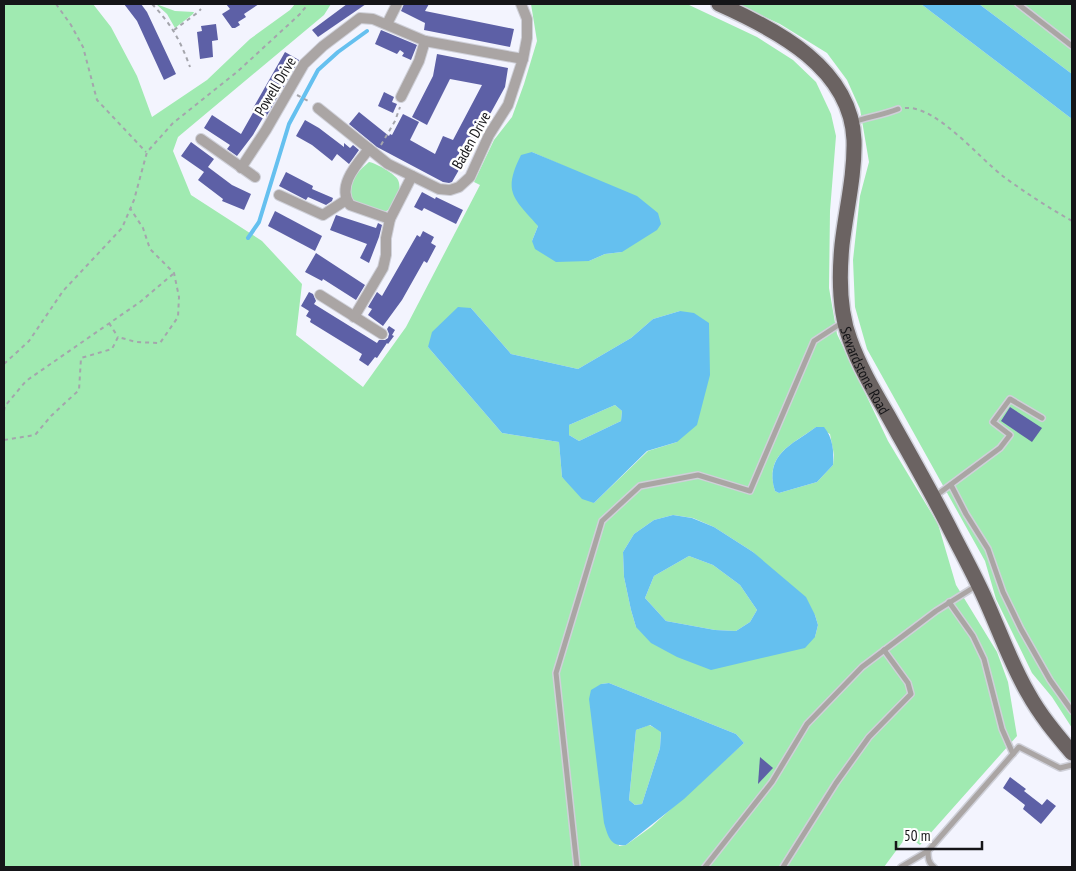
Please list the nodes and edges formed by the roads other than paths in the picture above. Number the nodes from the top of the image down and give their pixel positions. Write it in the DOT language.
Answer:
graph roads {
  1 [pos="397,4"];
  2 [pos="521,4"];
  3 [pos="719,4"];
  4 [pos="1018,4"];
  5 [pos="387,24"];
  6 [pos="425,41"];
  7 [pos="1072,46"];
  8 [pos="523,59"];
  9 [pos="401,97"];
  10 [pos="318,108"];
  11 [pos="898,109"];
  12 [pos="851,122"];
  13 [pos="200,140"];
  14 [pos="372,151"];
  15 [pos="241,168"];
  16 [pos="412,176"];
  17 [pos="255,177"];
  18 [pos="278,194"];
  19 [pos="346,200"];
  20 [pos="390,219"];
  21 [pos="320,295"];
  22 [pos="354,316"];
  23 [pos="844,321"];
  24 [pos="382,334"];
  25 [pos="1042,418"];
  26 [pos="951,485"];
  27 [pos="933,497"];
  28 [pos="979,585"];
  29 [pos="949,602"];
  30 [pos="884,650"];
  31 [pos="1072,711"];
  32 [pos="1072,753"];
  33 [pos="1013,754"];
  34 [pos="1072,765"];
  35 [pos="928,850"];
  36 [pos="577,867"];
  37 [pos="705,867"];
  38 [pos="783,867"];
  39 [pos="901,867"];
  40 [pos="934,867"];
  1 -- 5 [label="street"];
  2 -- 8 [label="street, Baden Drive"];
  3 -- 12 [label="main road, Sewardstone Road"];
  4 -- 7 [label="lane"];
  5 -- 6 [label="street, Powell Drive"];
  5 -- 15 [label="street, Powell Drive"];
  6 -- 8 [label="street, Powell Drive"];
  6 -- 9 [label="street"];
  8 -- 16 [label="street, Baden Drive"];
  10 -- 14 [label="street, Baden Drive"];
  11 -- 12 [label="lane"];
  12 -- 23 [label="main road, Sewardstone Road"];
  13 -- 15 [label="street"];
  14 -- 16 [label="street, Baden Drive"];
  14 -- 19 [label="street"];
  15 -- 17 [label="street"];
  16 -- 20 [label="street"];
  18 -- 19 [label="street"];
  19 -- 20 [label="street"];
  20 -- 22 [label="street"];
  21 -- 22 [label="street"];
  22 -- 24 [label="street"];
  23 -- 27 [label="main road, Sewardstone Road"];
  23 -- 36 [label="lane"];
  25 -- 26 [label="lane"];
  26 -- 27 [label="lane"];
  26 -- 31 [label="lane"];
  27 -- 28 [label="main road, Sewardstone Road"];
  28 -- 29 [label="lane"];
  28 -- 32 [label="main road, Sewardstone Road"];
  29 -- 30 [label="lane"];
  29 -- 33 [label="lane"];
  30 -- 37 [label="lane"];
  30 -- 38 [label="lane"];
  33 -- 34 [label="lane"];
  33 -- 35 [label="lane"];
  35 -- 39 [label="lane"];
  35 -- 40 [label="lane"];
}
